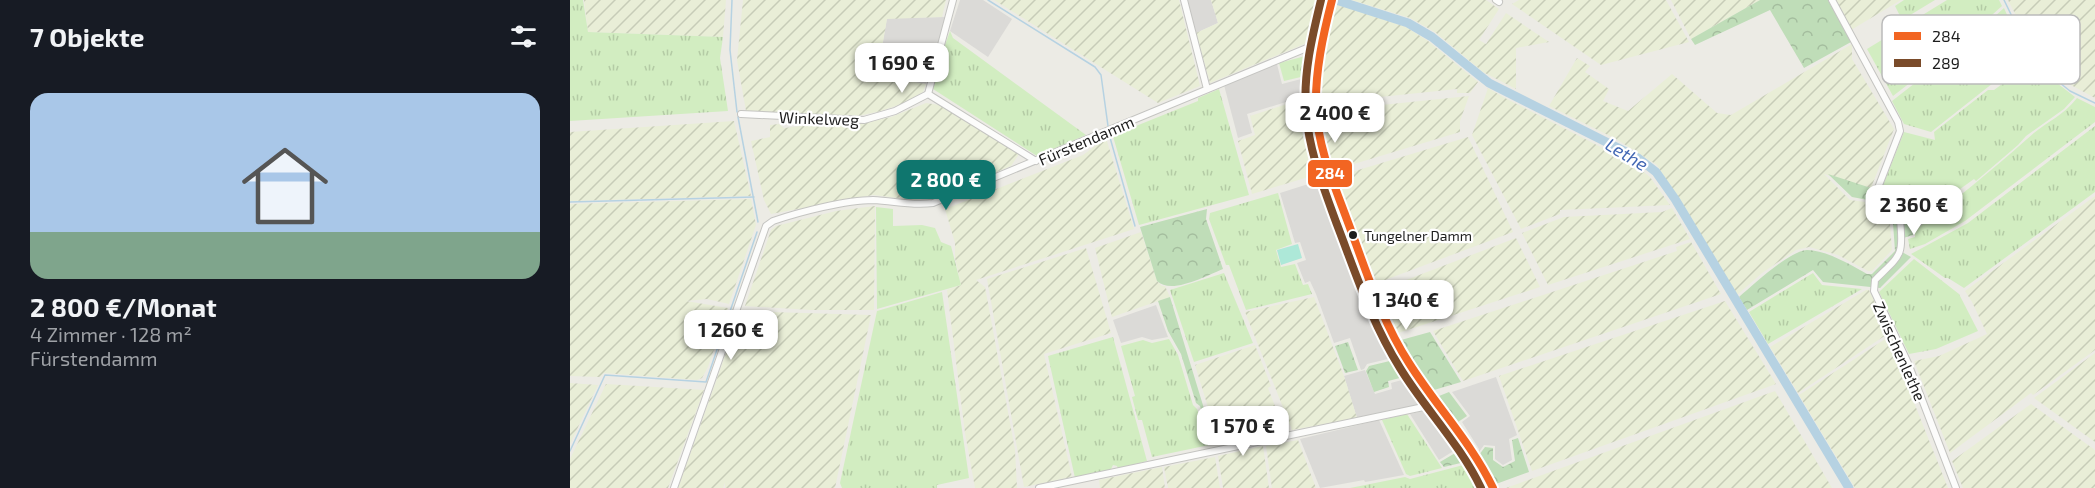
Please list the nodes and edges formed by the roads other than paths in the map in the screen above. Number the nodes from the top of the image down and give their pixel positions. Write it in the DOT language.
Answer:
graph roads {
  1 [pos="953,0"];
  2 [pos="1184,0"];
  3 [pos="1832,0"];
  4 [pos="1331,3"];
  5 [pos="1322,45"];
  6 [pos="1207,89"];
  7 [pos="928,94"];
  8 [pos="741,114"];
  9 [pos="1036,161"];
  10 [pos="1437,402"];
  11 [pos="674,488"];
  12 [pos="1039,488"];
  13 [pos="1493,488"];
  14 [pos="1956,488"];
  1 -- 7 [label="street"];
  2 -- 6 [label="street"];
  3 -- 14 [label="street, Zwischenlethe"];
  4 -- 5 [label="street"];
  5 -- 6 [label="street, Fürstendamm"];
  5 -- 10 [label="street"];
  6 -- 9 [label="street, Fürstendamm"];
  7 -- 8 [label="street, Winkelweg"];
  7 -- 9 [label="street"];
  9 -- 11 [label="street, Fürstendamm"];
  10 -- 12 [label="street"];
  10 -- 13 [label="street"];
}
